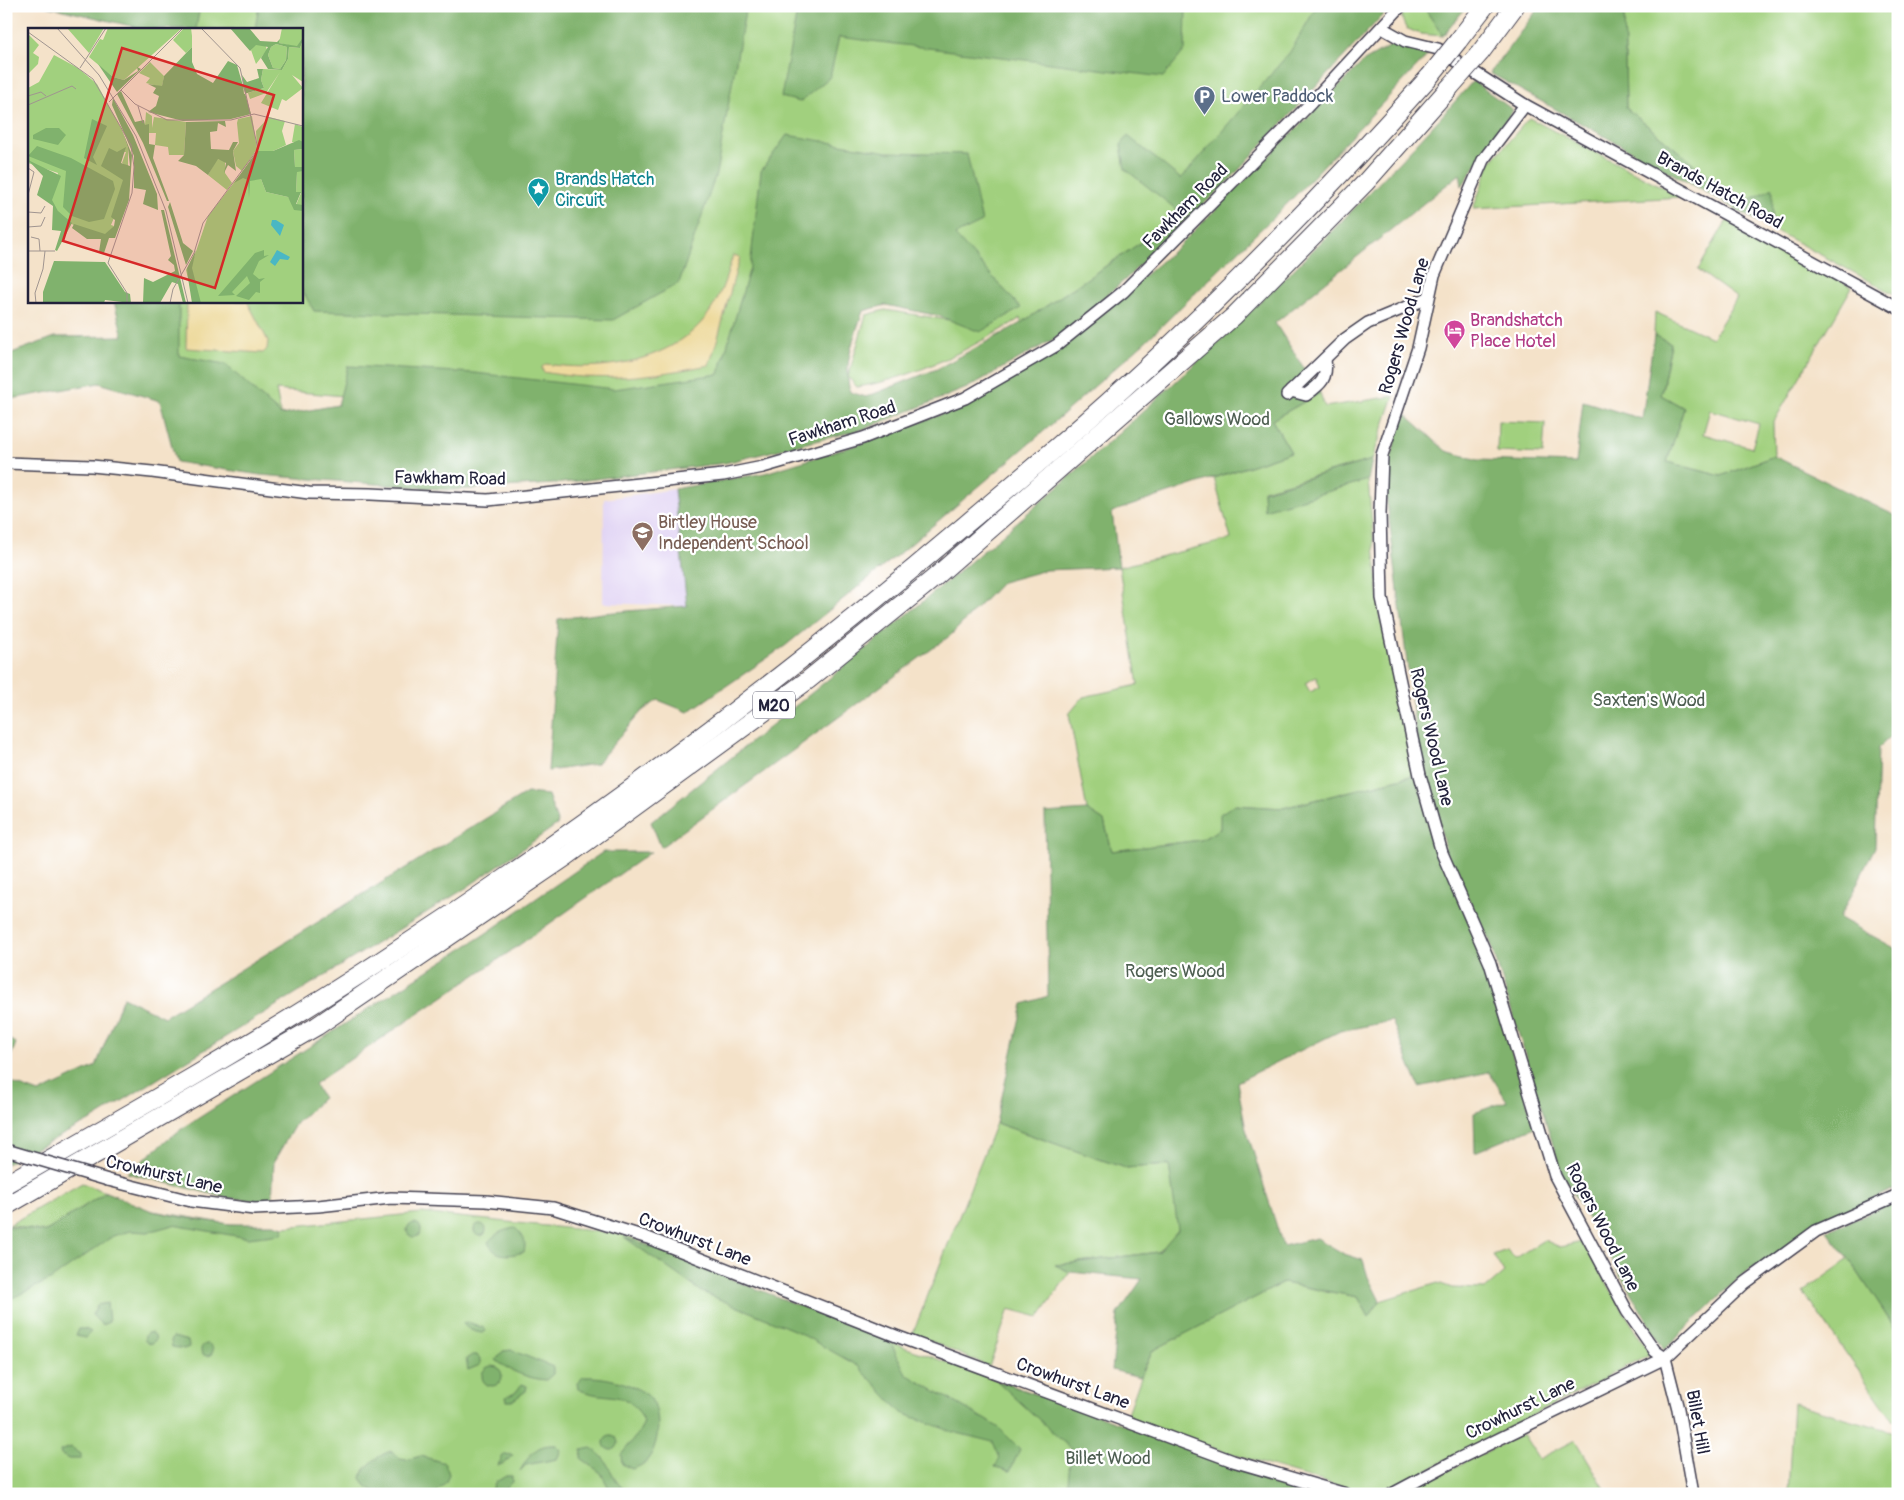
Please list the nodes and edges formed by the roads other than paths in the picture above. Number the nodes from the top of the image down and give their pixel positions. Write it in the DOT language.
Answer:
graph roads {
  1 [pos="1401,6"];
  2 [pos="1485,6"];
  3 [pos="1515,6"];
  4 [pos="1382,28"];
  5 [pos="1526,105"];
  6 [pos="1428,298"];
  7 [pos="1408,306"];
  8 [pos="1898,308"];
  9 [pos="1423,322"];
  10 [pos="1289,393"];
  11 [pos="6,463"];
  12 [pos="6,1150"];
  13 [pos="6,1184"];
  14 [pos="1898,1195"];
  15 [pos="6,1206"];
  16 [pos="1666,1358"];
  17 [pos="1346,1494"];
  18 [pos="1392,1494"];
  19 [pos="1693,1494"];
  1 -- 4 [label="street, Fawkham Road"];
  2 -- 13 [label="highway, M20, bridge"];
  3 -- 15 [label="highway, M20, bridge"];
  4 -- 5 [label="street"];
  4 -- 11 [label="street, Fawkham Road"];
  5 -- 6 [label="street, Rogers Wood Lane"];
  5 -- 8 [label="street, Brands Hatch Road"];
  6 -- 7 [label="street"];
  6 -- 9 [label="street, Rogers Wood Lane"];
  7 -- 9 [label="street"];
  7 -- 10 [label="street"];
  9 -- 16 [label="street, Rogers Wood Lane"];
  12 -- 17 [label="street, Crowhurst Lane, bridge"];
  14 -- 16 [label="street, Crowhurst Lane"];
  16 -- 18 [label="street, Crowhurst Lane"];
  16 -- 19 [label="street, Billet Hill"];
}
